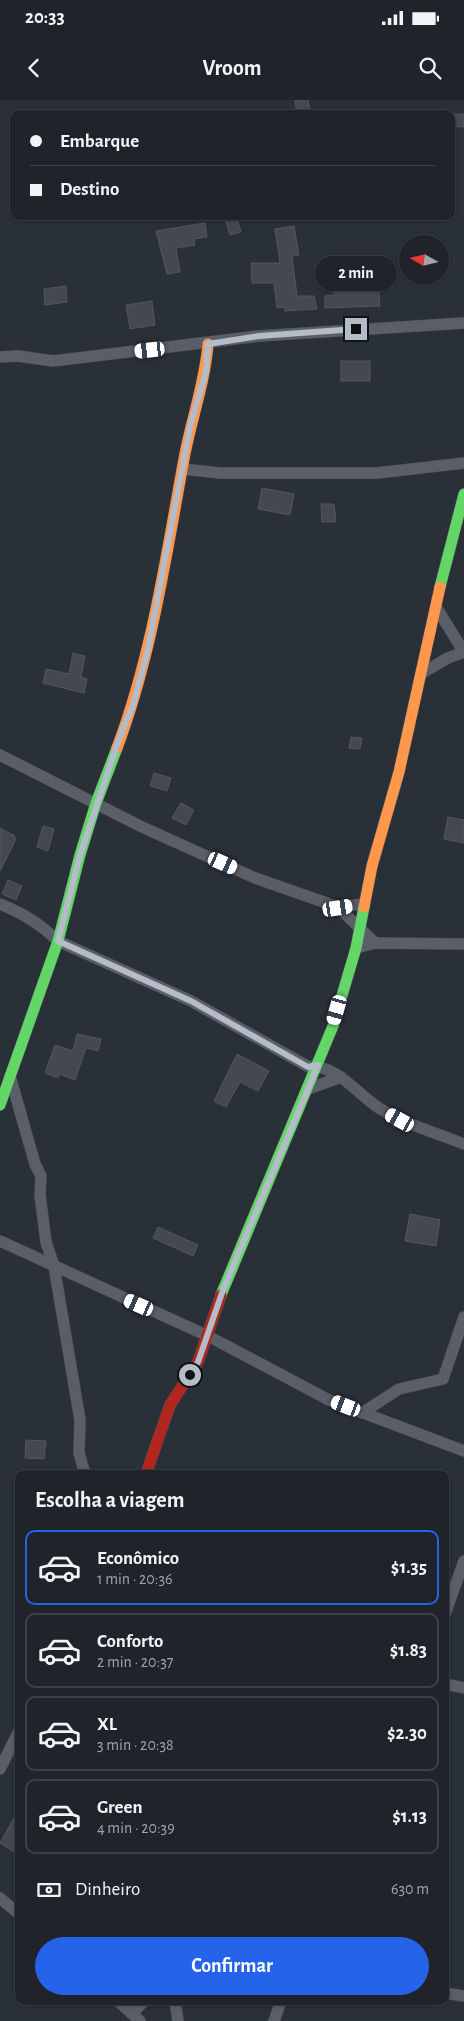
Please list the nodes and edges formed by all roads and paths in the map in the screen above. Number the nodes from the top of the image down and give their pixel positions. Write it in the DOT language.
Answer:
graph roads {
  1 [pos="464,323"];
  2 [pos="208,344"];
  3 [pos="0,357"];
  4 [pos="464,463"];
  5 [pos="182,469"];
  6 [pos="464,494"];
  7 [pos="436,607"];
  8 [pos="464,652"];
  9 [pos="422,673"];
  10 [pos="0,755"];
  11 [pos="96,803"];
  12 [pos="0,904"];
  13 [pos="363,904"];
  14 [pos="338,908"];
  15 [pos="360,929"];
  16 [pos="58,941"];
  17 [pos="375,943"];
  18 [pos="464,944"];
  19 [pos="356,948"];
  20 [pos="318,1065"];
  21 [pos="10,1076"];
  22 [pos="341,1077"];
  23 [pos="308,1089"];
  24 [pos="0,1105"];
  25 [pos="464,1144"];
  26 [pos="0,1241"];
  27 [pos="54,1266"];
  28 [pos="464,1317"];
  29 [pos="208,1336"];
  30 [pos="362,1413"];
  31 [pos="464,1451"];
  32 [pos="85,1470"];
  33 [pos="147,1470"];
  34 [pos="464,1561"];
  35 [pos="449,1603"];
  36 [pos="449,1685"];
  37 [pos="464,1688"];
  38 [pos="15,1739"];
  39 [pos="0,1769"];
  40 [pos="0,1898"];
  41 [pos="15,1911"];
  42 [pos="449,1994"];
  43 [pos="464,1996"];
  44 [pos="122,2005"];
  45 [pos="142,2005"];
  46 [pos="176,2005"];
  47 [pos="280,2005"];
  48 [pos="136,2017"];
  49 [pos="178,2021"];
  50 [pos="274,2021"];
  1 -- 2 [label="street"];
  2 -- 3 [label="street"];
  2 -- 5 [label="street"];
  4 -- 5 [label="street"];
  5 -- 11 [label="street"];
  6 -- 7 [label="street"];
  7 -- 8 [label="street"];
  7 -- 9 [label="street"];
  8 -- 9 [label="street"];
  9 -- 13 [label="street"];
  10 -- 11 [label="street"];
  11 -- 14 [label="street"];
  11 -- 16 [label="street"];
  12 -- 16 [label="street"];
  13 -- 14 [label="street"];
  13 -- 15 [label="street"];
  14 -- 15 [label="street"];
  15 -- 17 [label="street"];
  15 -- 19 [label="street"];
  16 -- 20 [label="street"];
  16 -- 21 [label="street"];
  17 -- 18 [label="street"];
  17 -- 19 [label="street"];
  19 -- 20 [label="street"];
  20 -- 22 [label="street"];
  20 -- 23 [label="street"];
  21 -- 24 [label="street"];
  21 -- 27 [label="street"];
  22 -- 23 [label="street"];
  22 -- 25 [label="street"];
  23 -- 29 [label="street"];
  26 -- 27 [label="street"];
  27 -- 29 [label="street"];
  27 -- 32 [label="street"];
  28 -- 30 [label="street"];
  29 -- 30 [label="street"];
  29 -- 33 [label="street"];
  30 -- 31 [label="street"];
  34 -- 35 [label="street"];
  36 -- 37 [label="street"];
  38 -- 39 [label="street"];
  40 -- 41 [label="street"];
  42 -- 43 [label="street"];
  44 -- 48 [label="street"];
  45 -- 48 [label="street"];
  46 -- 49 [label="street"];
  47 -- 50 [label="street"];
}
